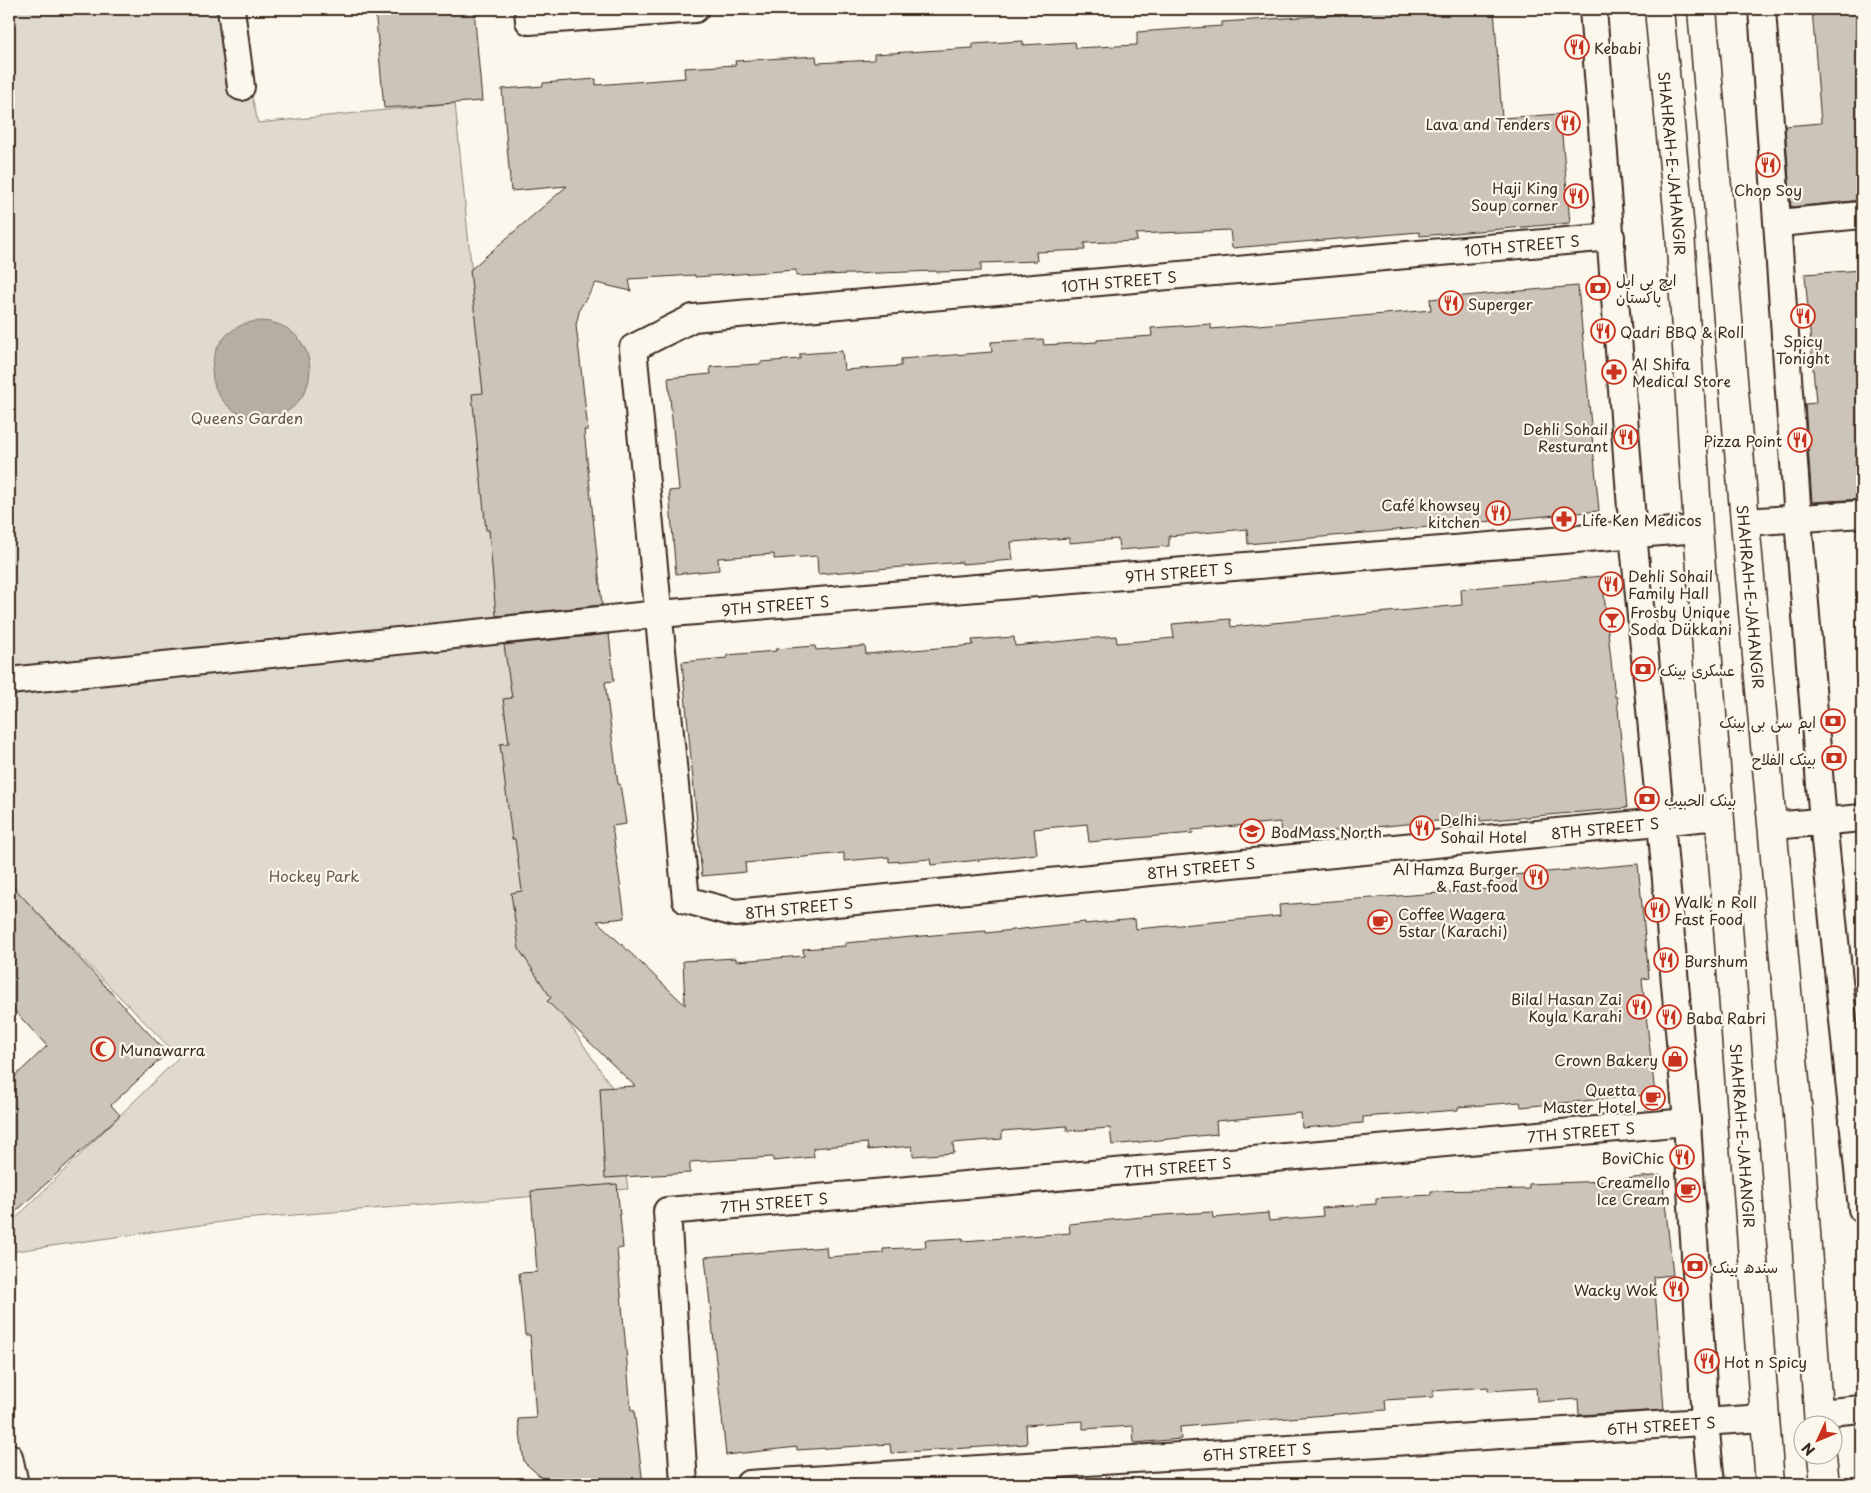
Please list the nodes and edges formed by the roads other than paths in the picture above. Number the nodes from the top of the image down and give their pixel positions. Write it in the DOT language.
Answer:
graph roads {
  1 [pos="231,9"];
  2 [pos="695,9"];
  3 [pos="1593,9"];
  4 [pos="1659,9"];
  5 [pos="1702,9"];
  6 [pos="1762,9"];
  7 [pos="528,15"];
  8 [pos="241,87"];
  9 [pos="1862,215"];
  10 [pos="1778,223"];
  11 [pos="1611,237"];
  12 [pos="1862,514"];
  13 [pos="1798,519"];
  14 [pos="1745,522"];
  15 [pos="1698,529"];
  16 [pos="1633,534"];
  17 [pos="660,614"];
  18 [pos="9,681"];
  19 [pos="1719,816"];
  20 [pos="1862,818"];
  21 [pos="1661,822"];
  22 [pos="1823,822"];
  23 [pos="1773,826"];
  24 [pos="1687,1122"];
  25 [pos="1858,1122"];
  26 [pos="1862,1209"];
  27 [pos="1862,1409"];
  28 [pos="1818,1416"];
  29 [pos="1834,1416"];
  30 [pos="1764,1418"];
  31 [pos="1705,1421"];
  32 [pos="9,1457"];
  33 [pos="1823,1466"];
  34 [pos="15,1484"];
  35 [pos="684,1484"];
  36 [pos="749,1484"];
  37 [pos="1711,1484"];
  38 [pos="1770,1484"];
  39 [pos="1825,1484"];
  1 -- 8 [label="street"];
  2 -- 7 [label="street"];
  3 -- 11 [label="street"];
  4 -- 15 [label="main road, SHAHRAH-E-JAHANGIR"];
  5 -- 14 [label="main road, SHAHRAH-E-JAHANGIR"];
  6 -- 10 [label="street"];
  9 -- 10 [label="street"];
  10 -- 13 [label="street"];
  11 -- 16 [label="street"];
  11 -- 17 [label="street, 10TH STREET S"];
  12 -- 13 [label="street"];
  13 -- 14 [label="street"];
  13 -- 22 [label="street"];
  14 -- 23 [label="main road, SHAHRAH-E-JAHANGIR"];
  15 -- 16 [label="street, 9TH STREET S"];
  15 -- 19 [label="main road, SHAHRAH-E-JAHANGIR"];
  16 -- 17 [label="street, 9TH STREET S"];
  16 -- 21 [label="street"];
  17 -- 18 [label="street, 9TH STREET S"];
  17 -- 21 [label="street, 8TH STREET S"];
  19 -- 21 [label="street, 8TH STREET S"];
  19 -- 30 [label="main road, SHAHRAH-E-JAHANGIR"];
  20 -- 22 [label="street"];
  21 -- 24 [label="street"];
  22 -- 23 [label="street"];
  22 -- 25 [label="street"];
  23 -- 28 [label="main road, SHAHRAH-E-JAHANGIR"];
  24 -- 31 [label="street"];
  24 -- 35 [label="street, 7TH STREET S"];
  25 -- 26 [label="street"];
  27 -- 29 [label="street"];
  30 -- 31 [label="street, 6TH STREET S"];
  30 -- 38 [label="main road, SHAHRAH-E-JAHANGIR"];
  31 -- 36 [label="street, 6TH STREET S"];
  31 -- 37 [label="street"];
  32 -- 34 [label="street"];
  33 -- 39 [label="main road"];
}
